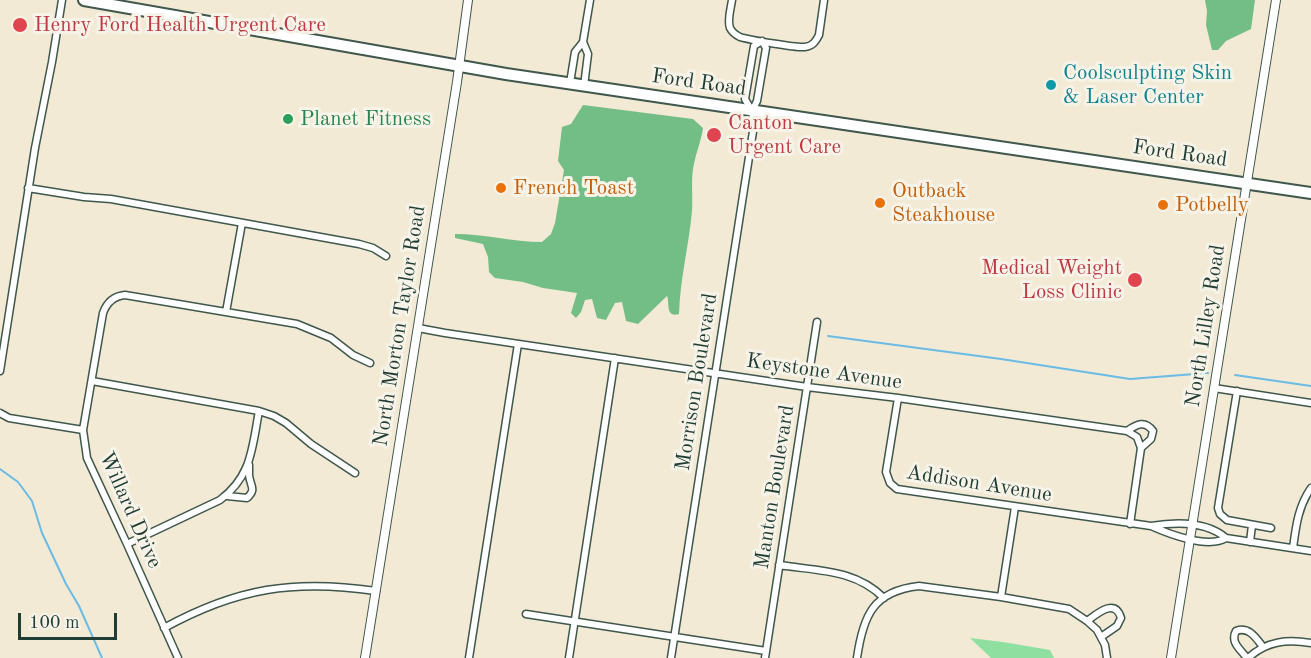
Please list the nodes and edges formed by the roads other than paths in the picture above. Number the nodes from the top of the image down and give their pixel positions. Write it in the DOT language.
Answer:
graph roads {
  1 [pos="62,0"];
  2 [pos="84,0"];
  3 [pos="468,0"];
  4 [pos="590,0"];
  5 [pos="732,0"];
  6 [pos="824,0"];
  7 [pos="1276,0"];
  8 [pos="583,42"];
  9 [pos="762,42"];
  10 [pos="459,66"];
  11 [pos="570,83"];
  12 [pos="584,86"];
  13 [pos="752,111"];
  14 [pos="1246,184"];
  15 [pos="28,188"];
  16 [pos="1311,193"];
  17 [pos="242,223"];
  18 [pos="386,256"];
  19 [pos="226,312"];
  20 [pos="817,322"];
  21 [pos="418,328"];
  22 [pos="518,344"];
  23 [pos="615,358"];
  24 [pos="370,363"];
  25 [pos="0,371"];
  26 [pos="715,373"];
  27 [pos="92,381"];
  28 [pos="807,387"];
  29 [pos="1214,388"];
  30 [pos="1237,392"];
  31 [pos="898,398"];
  32 [pos="1311,403"];
  33 [pos="259,411"];
  34 [pos="0,413"];
  35 [pos="83,429"];
  36 [pos="1127,431"];
  37 [pos="1141,448"];
  38 [pos="249,464"];
  39 [pos="355,473"];
  40 [pos="1311,488"];
  41 [pos="226,496"];
  42 [pos="1015,507"];
  43 [pos="1130,524"];
  44 [pos="1193,525"];
  45 [pos="1252,525"];
  46 [pos="1151,526"];
  47 [pos="1271,528"];
  48 [pos="1226,538"];
  49 [pos="1190,540"];
  50 [pos="1250,542"];
  51 [pos="127,544"];
  52 [pos="1293,548"];
  53 [pos="1311,551"];
  54 [pos="779,565"];
  55 [pos="376,591"];
  56 [pos="1001,597"];
  57 [pos="884,598"];
  58 [pos="526,615"];
  59 [pos="1087,621"];
  60 [pos="574,622"];
  61 [pos="164,628"];
  62 [pos="675,637"];
  63 [pos="1101,637"];
  64 [pos="1311,643"];
  65 [pos="1263,647"];
  66 [pos="765,654"];
  67 [pos="178,658"];
  68 [pos="365,658"];
  69 [pos="469,658"];
  70 [pos="569,658"];
  71 [pos="671,658"];
  72 [pos="857,658"];
  73 [pos="1107,658"];
  74 [pos="1171,658"];
  75 [pos="1248,658"];
  1 -- 15 [label="street"];
  2 -- 10 [label="main road, Ford Road"];
  3 -- 10 [label="street, North Morton Taylor Road"];
  4 -- 8 [label="street"];
  5 -- 9 [label="street"];
  6 -- 9 [label="street"];
  7 -- 14 [label="street, North Lilley Road"];
  8 -- 11 [label="street"];
  8 -- 12 [label="street"];
  9 -- 13 [label="street"];
  9 -- 13 [label="street"];
  10 -- 11 [label="main road, Ford Road"];
  10 -- 21 [label="street, North Morton Taylor Road"];
  11 -- 12 [label="main road, Ford Road"];
  12 -- 13 [label="main road, Ford Road"];
  13 -- 14 [label="main road, Ford Road"];
  13 -- 26 [label="street, Morrison Boulevard"];
  14 -- 16 [label="main road, Ford Road"];
  14 -- 29 [label="street, North Lilley Road"];
  15 -- 17 [label="street"];
  15 -- 25 [label="street"];
  17 -- 18 [label="street"];
  17 -- 19 [label="street"];
  19 -- 24 [label="street"];
  19 -- 27 [label="street, Willard Drive"];
  20 -- 28 [label="street, Manton Boulevard"];
  21 -- 22 [label="street, Keystone Avenue"];
  21 -- 55 [label="street, North Morton Taylor Road"];
  22 -- 23 [label="street, Keystone Avenue"];
  22 -- 69 [label="street"];
  23 -- 26 [label="street, Keystone Avenue"];
  23 -- 60 [label="street"];
  26 -- 28 [label="street, Keystone Avenue"];
  26 -- 62 [label="street, Morrison Boulevard"];
  27 -- 33 [label="street"];
  27 -- 35 [label="street, Willard Drive"];
  28 -- 31 [label="street, Keystone Avenue"];
  28 -- 54 [label="street, Manton Boulevard"];
  29 -- 30 [label="street"];
  29 -- 44 [label="street, North Lilley Road"];
  30 -- 32 [label="street"];
  30 -- 45 [label="street"];
  31 -- 36 [label="street, Keystone Avenue"];
  31 -- 42 [label="street, Addison Avenue"];
  33 -- 38 [label="street"];
  33 -- 39 [label="street"];
  34 -- 35 [label="street"];
  35 -- 51 [label="street, Willard Drive"];
  36 -- 37 [label="street"];
  36 -- 37 [label="street, Keystone Avenue"];
  37 -- 43 [label="street"];
  38 -- 41 [label="street"];
  38 -- 41 [label="street"];
  40 -- 52 [label="street"];
  41 -- 51 [label="street"];
  42 -- 43 [label="street, Addison Avenue"];
  42 -- 56 [label="street"];
  43 -- 46 [label="street, Addison Avenue"];
  44 -- 46 [label="street, Addison Avenue"];
  44 -- 48 [label="street, Addison Avenue"];
  44 -- 49 [label="street, North Lilley Road"];
  45 -- 47 [label="street"];
  45 -- 50 [label="street"];
  46 -- 49 [label="street, Addison Avenue"];
  48 -- 49 [label="street, Addison Avenue"];
  48 -- 50 [label="street, Addison Avenue"];
  49 -- 74 [label="street, North Lilley Road"];
  50 -- 52 [label="street, Addison Avenue"];
  51 -- 61 [label="street, Willard Drive"];
  52 -- 53 [label="street, Addison Avenue"];
  54 -- 57 [label="street"];
  54 -- 66 [label="street, Manton Boulevard"];
  55 -- 61 [label="street"];
  55 -- 68 [label="street, North Morton Taylor Road"];
  56 -- 57 [label="street"];
  56 -- 59 [label="street"];
  57 -- 72 [label="street"];
  58 -- 60 [label="street"];
  59 -- 63 [label="street"];
  59 -- 63 [label="street"];
  60 -- 62 [label="street"];
  60 -- 70 [label="street"];
  61 -- 67 [label="street, Willard Drive"];
  62 -- 66 [label="street"];
  62 -- 71 [label="street, Morrison Boulevard"];
  63 -- 73 [label="street"];
  64 -- 65 [label="street"];
  65 -- 75 [label="street"];
  65 -- 75 [label="street"];
}
